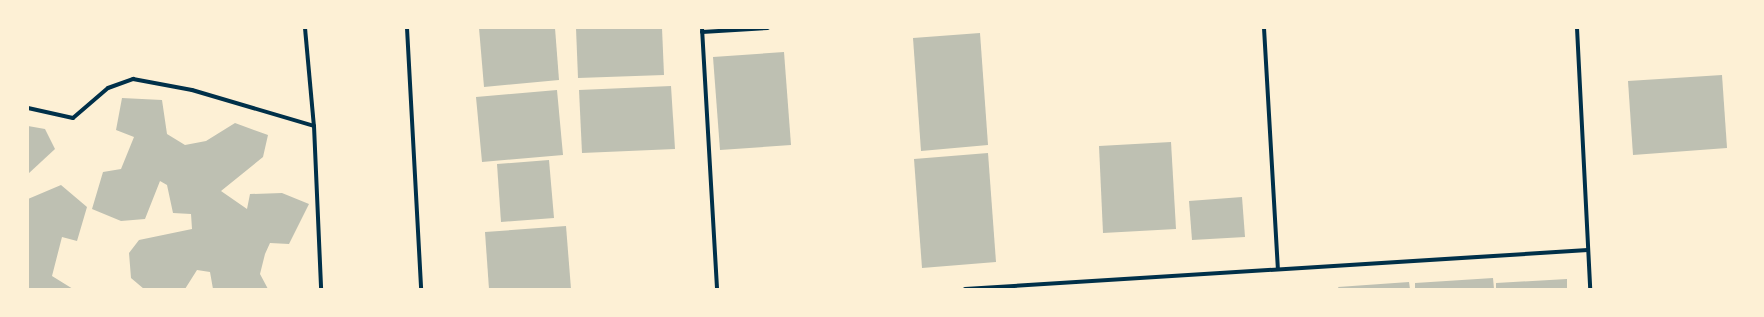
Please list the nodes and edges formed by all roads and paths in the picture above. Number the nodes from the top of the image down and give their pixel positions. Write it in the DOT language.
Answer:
graph roads {
  1 [pos="305,28"];
  2 [pos="407,28"];
  3 [pos="768,28"];
  4 [pos="1264,28"];
  5 [pos="1577,28"];
  6 [pos="702,30"];
  7 [pos="28,108"];
  8 [pos="314,126"];
  9 [pos="1588,250"];
  10 [pos="1278,269"];
  11 [pos="321,289"];
  12 [pos="421,289"];
  13 [pos="717,289"];
  14 [pos="965,289"];
  15 [pos="1590,289"];
  1 -- 8 [label="street"];
  2 -- 12 [label="street"];
  3 -- 6 [label="street"];
  4 -- 10 [label="street"];
  5 -- 9 [label="street"];
  6 -- 13 [label="street"];
  7 -- 8 [label="street"];
  8 -- 11 [label="street"];
  9 -- 10 [label="street"];
  9 -- 15 [label="street"];
  10 -- 14 [label="street"];
}
